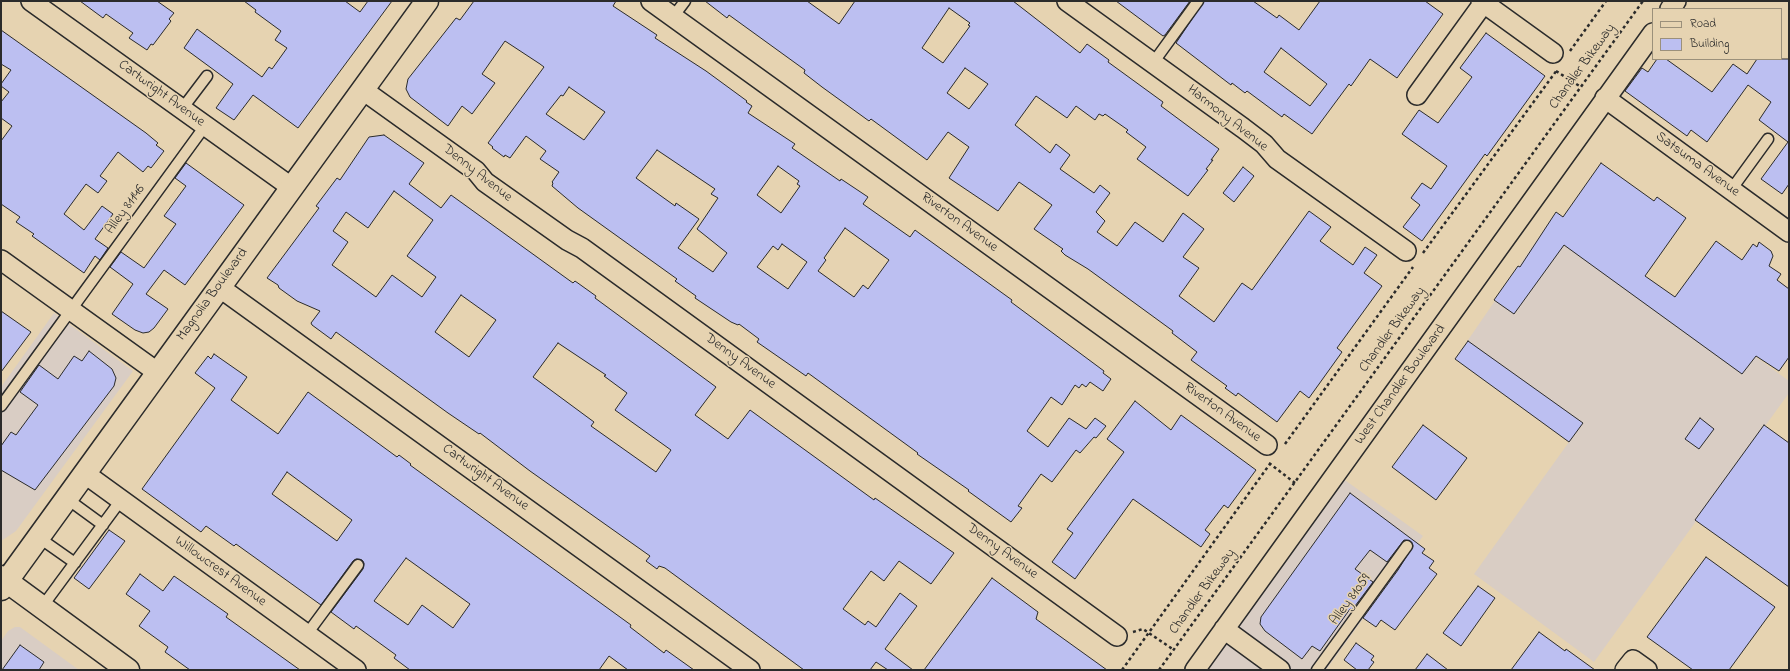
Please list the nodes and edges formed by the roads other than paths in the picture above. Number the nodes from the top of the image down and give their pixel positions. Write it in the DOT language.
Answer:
graph roads {
  1 [pos="31,1"];
  2 [pos="427,1"];
  3 [pos="651,1"];
  4 [pos="685,1"];
  5 [pos="1067,1"];
  6 [pos="1198,1"];
  7 [pos="1483,2"];
  8 [pos="673,17"];
  9 [pos="1652,34"];
  10 [pos="1560,60"];
  11 [pos="1153,63"];
  12 [pos="207,76"];
  13 [pos="363,90"];
  14 [pos="1417,95"];
  15 [pos="1606,98"];
  16 [pos="182,109"];
  17 [pos="205,126"];
  18 [pos="1768,139"];
  19 [pos="291,187"];
  20 [pos="1731,190"];
  21 [pos="1789,232"];
  22 [pos="1414,258"];
  23 [pos="1,260"];
  24 [pos="219,287"];
  25 [pos="71,310"];
  26 [pos="157,372"];
  27 [pos="1,406"];
  28 [pos="1275,449"];
  29 [pos="84,473"];
  30 [pos="66,498"];
  31 [pos="121,500"];
  32 [pos="103,524"];
  33 [pos="38,537"];
  34 [pos="1407,546"];
  35 [pos="75,563"];
  36 [pos="358,565"];
  37 [pos="3,582"];
  38 [pos="42,607"];
  39 [pos="1224,628"];
  40 [pos="307,634"];
  41 [pos="1117,636"];
  42 [pos="128,670"];
  43 [pos="356,670"];
  44 [pos="750,670"];
  45 [pos="1195,670"];
  46 [pos="1280,670"];
  47 [pos="1317,670"];
  1 -- 16 [label="street, Cartwright Avenue"];
  2 -- 13 [label="main road, Magnolia Boulevard"];
  3 -- 8 [label="street, Riverton Avenue"];
  4 -- 8 [label="lane"];
  5 -- 11 [label="street, Harmony Avenue"];
  6 -- 11 [label="lane"];
  7 -- 10 [label="street"];
  7 -- 14 [label="street"];
  8 -- 28 [label="street, Riverton Avenue"];
  9 -- 15 [label="street, West Chandler Boulevard"];
  11 -- 22 [label="street, Harmony Avenue"];
  12 -- 16 [label="lane"];
  13 -- 19 [label="main road, Magnolia Boulevard"];
  13 -- 41 [label="street, Denny Avenue"];
  15 -- 20 [label="street, Satsuma Avenue"];
  15 -- 39 [label="street, West Chandler Boulevard"];
  16 -- 17 [label="street, Cartwright Avenue"];
  17 -- 19 [label="street, Cartwright Avenue"];
  17 -- 25 [label="lane, Alley 81146"];
  18 -- 20 [label="lane"];
  19 -- 24 [label="main road, Magnolia Boulevard"];
  20 -- 21 [label="street, Satsuma Avenue"];
  23 -- 25 [label="street"];
  24 -- 26 [label="main road, Magnolia Boulevard"];
  24 -- 44 [label="street, Cartwright Avenue"];
  25 -- 26 [label="street"];
  25 -- 27 [label="lane, Alley 81146"];
  26 -- 29 [label="main road, Magnolia Boulevard"];
  29 -- 30 [label="main road, Magnolia Boulevard"];
  29 -- 31 [label="street, Willowcrest Avenue"];
  30 -- 32 [label="lane"];
  30 -- 33 [label="main road, Magnolia Boulevard"];
  31 -- 32 [label="lane"];
  31 -- 40 [label="street, Willowcrest Avenue"];
  32 -- 35 [label="lane"];
  33 -- 35 [label="lane"];
  33 -- 37 [label="main road, Magnolia Boulevard"];
  34 -- 47 [label="lane, Alley 81059"];
  35 -- 38 [label="lane"];
  36 -- 40 [label="lane"];
  37 -- 38 [label="main road"];
  38 -- 42 [label="main road"];
  39 -- 45 [label="street, West Chandler Boulevard"];
  39 -- 46 [label="street"];
  40 -- 43 [label="street, Willowcrest Avenue"];
}
